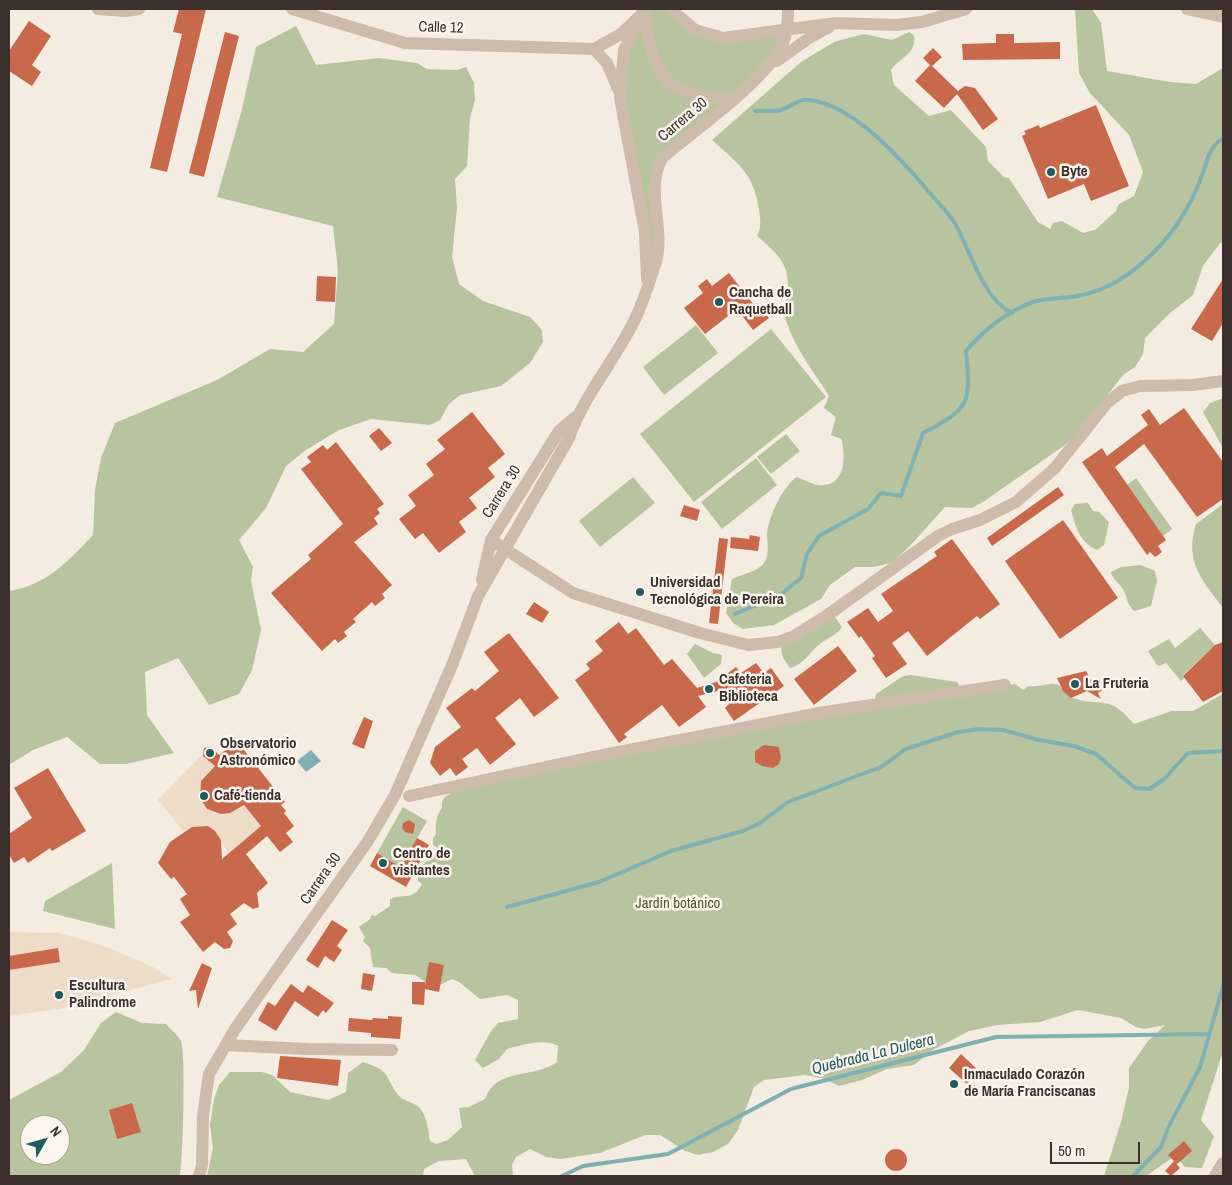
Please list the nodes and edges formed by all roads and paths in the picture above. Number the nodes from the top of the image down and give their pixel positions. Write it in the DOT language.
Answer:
graph roads {
  1 [pos="98,9"];
  2 [pos="139,9"];
  3 [pos="292,9"];
  4 [pos="788,9"];
  5 [pos="966,9"];
  6 [pos="1187,9"];
  7 [pos="644,10"];
  8 [pos="673,11"];
  9 [pos="1213,14"];
  10 [pos="836,23"];
  11 [pos="788,29"];
  12 [pos="594,49"];
  13 [pos="760,75"];
  14 [pos="620,98"];
  15 [pos="732,99"];
  16 [pos="646,287"];
  17 [pos="1223,381"];
  18 [pos="576,416"];
  19 [pos="491,540"];
  20 [pos="504,547"];
  21 [pos="478,596"];
  22 [pos="1005,685"];
  23 [pos="409,796"];
  24 [pos="226,1045"];
  25 [pos="392,1050"];
  26 [pos="1223,1163"];
  27 [pos="199,1176"];
  28 [pos="1215,1176"];
  1 -- 2 [label="street"];
  3 -- 12 [label="street, Calle 12"];
  4 -- 11 [label="street"];
  5 -- 10 [label="street"];
  6 -- 9 [label="street"];
  7 -- 12 [label="street"];
  7 -- 14 [label="street, Carrera 30"];
  7 -- 15 [label="street"];
  8 -- 11 [label="street"];
  10 -- 11 [label="street"];
  10 -- 13 [label="street"];
  11 -- 13 [label="street, Carrera 30"];
  12 -- 14 [label="street"];
  13 -- 15 [label="street, Carrera 30"];
  14 -- 16 [label="street, Carrera 30"];
  15 -- 16 [label="street, Carrera 30"];
  16 -- 18 [label="street, Carrera 30"];
  17 -- 20 [label="street"];
  18 -- 19 [label="street, Carrera 30"];
  18 -- 20 [label="street, Carrera 30"];
  19 -- 20 [label="street"];
  19 -- 21 [label="street, Carrera 30"];
  20 -- 21 [label="street, Carrera 30"];
  21 -- 24 [label="street, Carrera 30"];
  22 -- 23 [label="street"];
  24 -- 25 [label="street"];
  24 -- 27 [label="street, Carrera 30"];
  26 -- 28 [label="street"];
}
